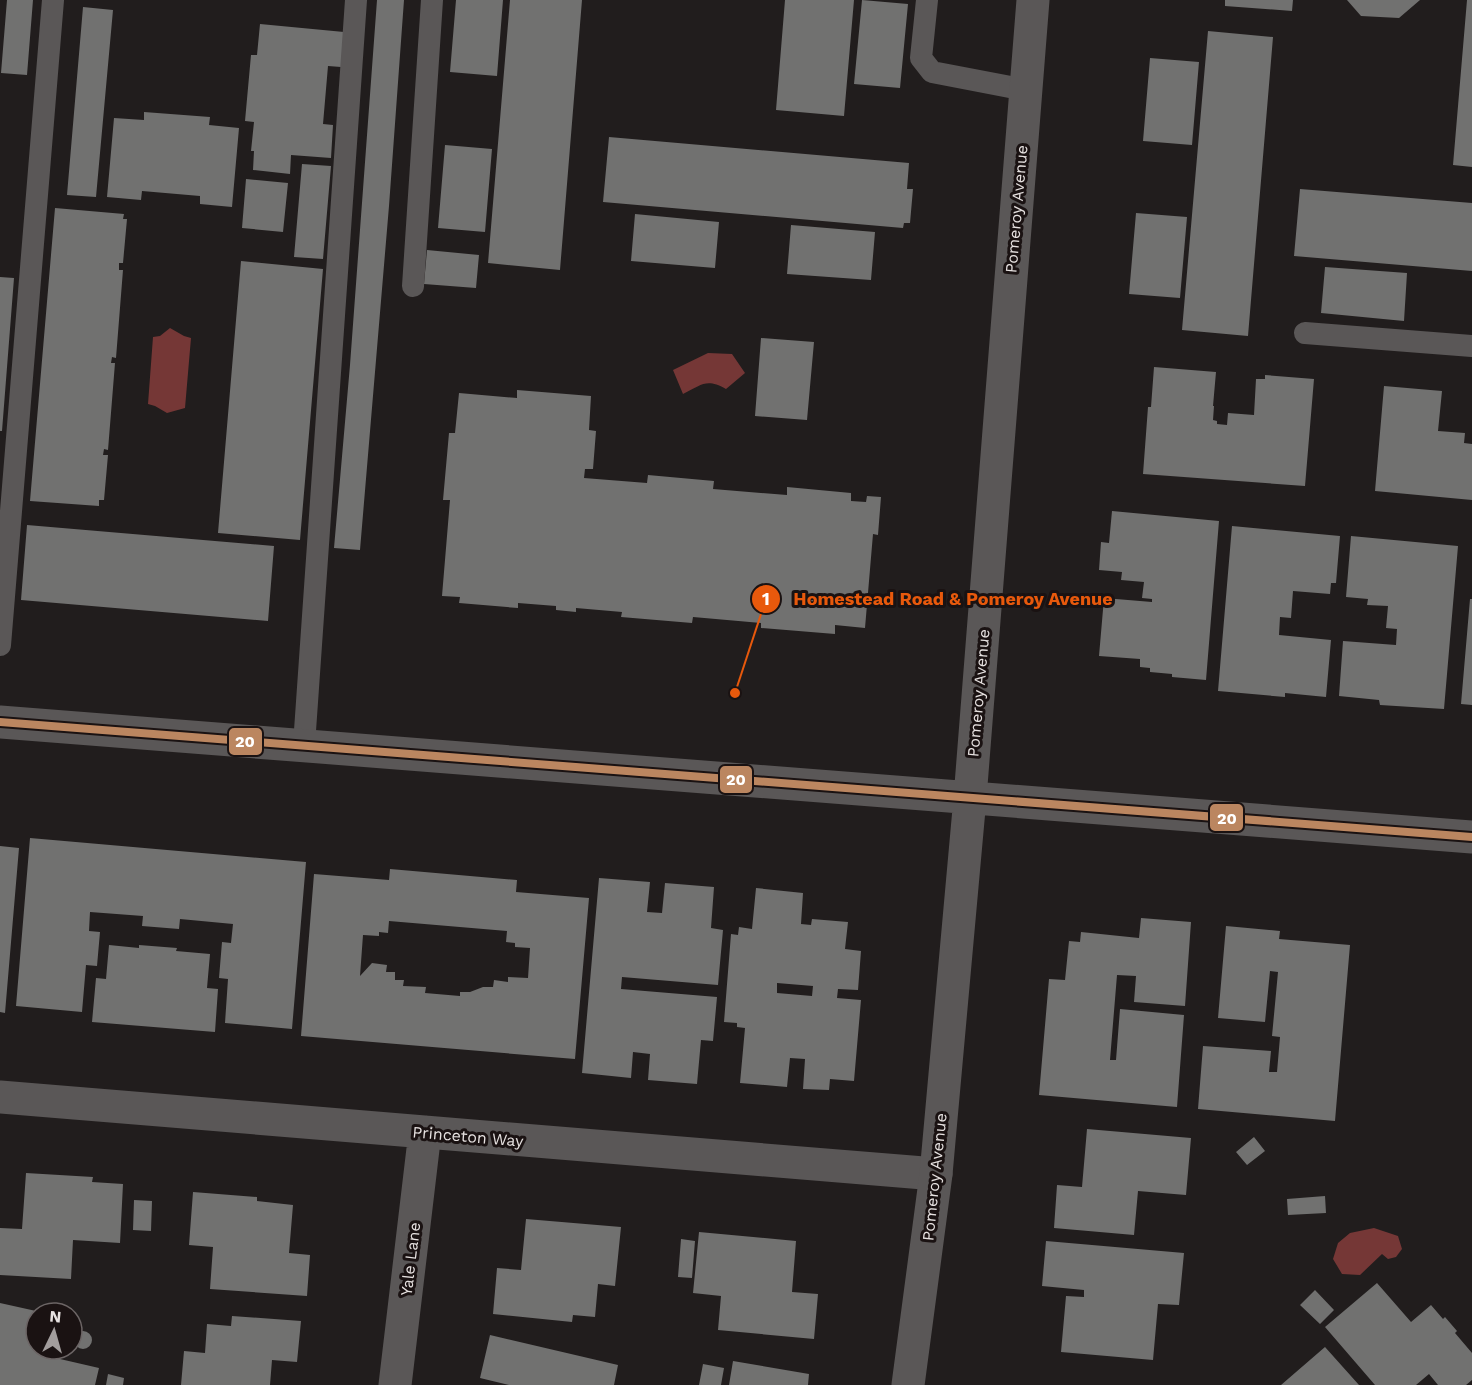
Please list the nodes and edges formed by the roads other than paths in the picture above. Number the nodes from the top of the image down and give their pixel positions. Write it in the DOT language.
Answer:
graph roads {
  1 [pos="53,0"];
  2 [pos="356,0"];
  3 [pos="432,0"];
  4 [pos="927,0"];
  5 [pos="1033,0"];
  6 [pos="1026,90"];
  7 [pos="413,286"];
  8 [pos="1305,333"];
  9 [pos="1472,346"];
  10 [pos="0,645"];
  11 [pos="0,722"];
  12 [pos="304,746"];
  13 [pos="970,798"];
  14 [pos="1472,837"];
  15 [pos="0,1097"];
  16 [pos="425,1132"];
  17 [pos="936,1174"];
  18 [pos="395,1385"];
  19 [pos="908,1385"];
  1 -- 10 [label="lane"];
  2 -- 12 [label="lane"];
  3 -- 7 [label="lane"];
  4 -- 6 [label="lane"];
  5 -- 6 [label="street, Pomeroy Avenue"];
  6 -- 13 [label="street, Pomeroy Avenue"];
  8 -- 9 [label="lane"];
  11 -- 12 [label="street"];
  12 -- 13 [label="street"];
  13 -- 14 [label="street"];
  13 -- 17 [label="street, Pomeroy Avenue"];
  15 -- 16 [label="street, Princeton Way"];
  16 -- 17 [label="street, Princeton Way"];
  16 -- 18 [label="street, Yale Lane"];
  17 -- 19 [label="street, Pomeroy Avenue"];
}
